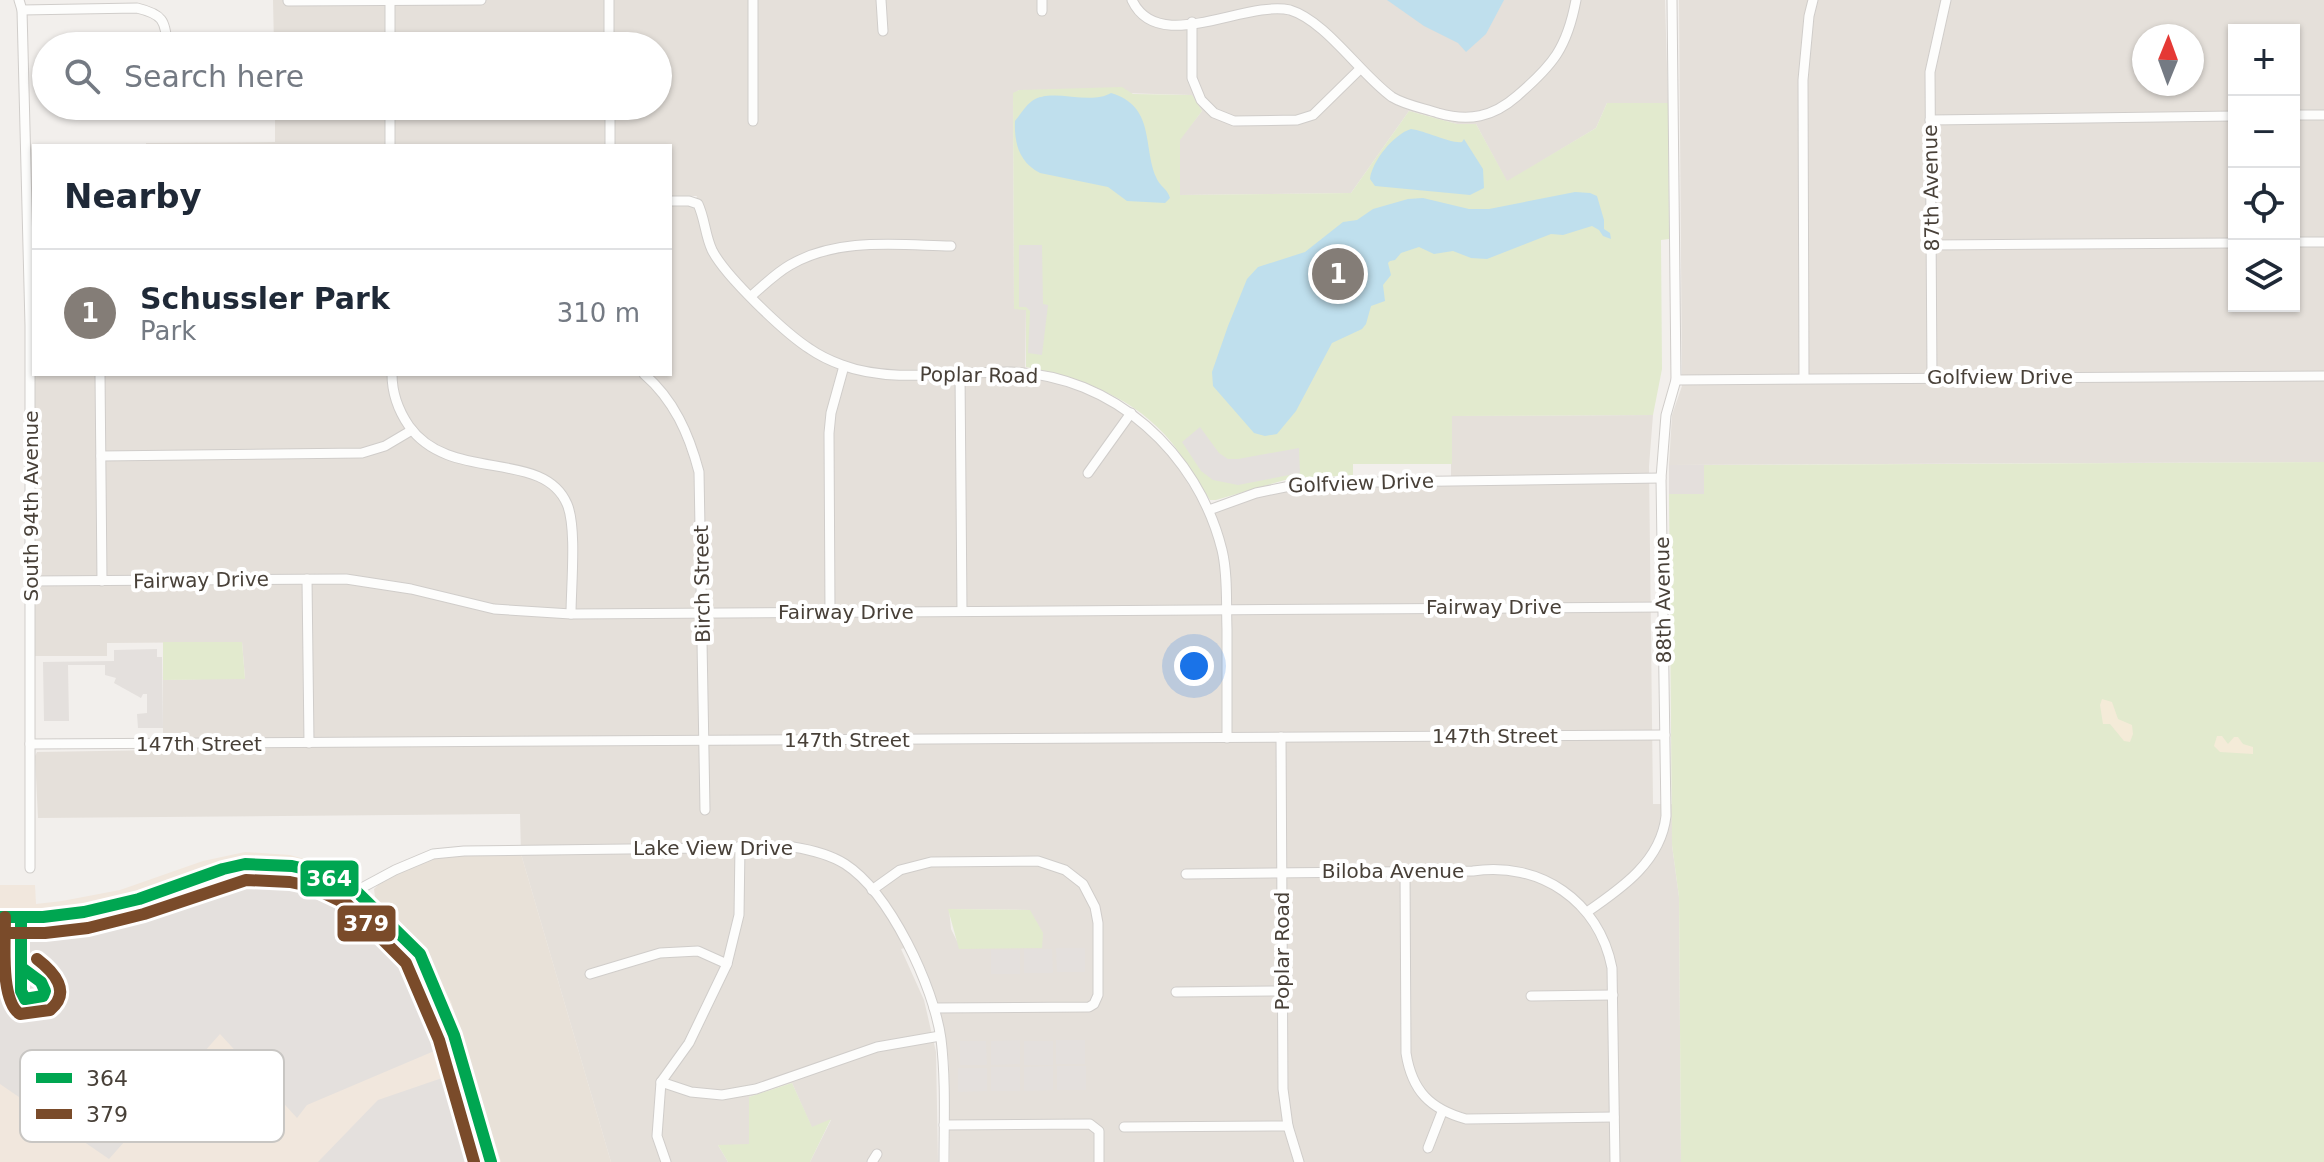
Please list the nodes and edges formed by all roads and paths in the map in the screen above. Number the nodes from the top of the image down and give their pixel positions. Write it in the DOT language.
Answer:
graph roads {
  1 [pos="481,0"];
  2 [pos="609,0"];
  3 [pos="753,0"];
  4 [pos="881,0"];
  5 [pos="1042,0"];
  6 [pos="1132,0"];
  7 [pos="1576,0"];
  8 [pos="1672,0"];
  9 [pos="1813,0"];
  10 [pos="1946,0"];
  11 [pos="288,1"];
  12 [pos="390,1"];
  13 [pos="20,5"];
  14 [pos="1042,11"];
  15 [pos="1192,22"];
  16 [pos="883,31"];
  17 [pos="165,32"];
  18 [pos="390,32"];
  19 [pos="609,32"];
  20 [pos="1360,69"];
  21 [pos="2300,115"];
  22 [pos="2324,115"];
  23 [pos="2228,116"];
  24 [pos="390,120"];
  25 [pos="610,120"];
  26 [pos="1930,120"];
  27 [pos="753,121"];
  28 [pos="390,144"];
  29 [pos="610,144"];
  30 [pos="672,201"];
  31 [pos="30,206"];
  32 [pos="2300,242"];
  33 [pos="2324,242"];
  34 [pos="2228,243"];
  35 [pos="1932,245"];
  36 [pos="951,246"];
  37 [pos="751,296"];
  38 [pos="32,326"];
  39 [pos="844,366"];
  40 [pos="960,373"];
  41 [pos="100,376"];
  42 [pos="392,376"];
  43 [pos="646,376"];
  44 [pos="2324,376"];
  45 [pos="1804,378"];
  46 [pos="1932,378"];
  47 [pos="1676,380"];
  48 [pos="1131,413"];
  49 [pos="412,430"];
  50 [pos="101,456"];
  51 [pos="1088,473"];
  52 [pos="1661,478"];
  53 [pos="1209,510"];
  54 [pos="307,579"];
  55 [pos="31,581"];
  56 [pos="102,581"];
  57 [pos="1664,607"];
  58 [pos="1227,608"];
  59 [pos="962,611"];
  60 [pos="830,612"];
  61 [pos="702,613"];
  62 [pos="571,614"];
  63 [pos="1665,735"];
  64 [pos="1281,737"];
  65 [pos="1227,738"];
  66 [pos="703,741"];
  67 [pos="309,743"];
  68 [pos="30,744"];
  69 [pos="705,810"];
  70 [pos="740,846"];
  71 [pos="30,868"];
  72 [pos="1405,871"];
  73 [pos="1282,872"];
  74 [pos="1186,874"];
  75 [pos="872,890"];
  76 [pos="356,891"];
  77 [pos="1587,912"];
  78 [pos="0,917"];
  79 [pos="727,964"];
  80 [pos="590,974"];
  81 [pos="1282,991"];
  82 [pos="1176,992"];
  83 [pos="1613,995"];
  84 [pos="1531,996"];
  85 [pos="934,1008"];
  86 [pos="940,1036"];
  87 [pos="661,1082"];
  88 [pos="1442,1112"];
  89 [pos="1614,1117"];
  90 [pos="944,1125"];
  91 [pos="1288,1126"];
  92 [pos="1124,1127"];
  93 [pos="1428,1148"];
  94 [pos="491,1162"];
  95 [pos="666,1162"];
  96 [pos="872,1162"];
  97 [pos="880,1162"];
  98 [pos="944,1162"];
  99 [pos="1099,1162"];
  100 [pos="1299,1162"];
  101 [pos="1615,1162"];
  1 -- 12 [label="street"];
  2 -- 19 [label="street"];
  3 -- 27 [label="street"];
  4 -- 16 [label="street"];
  5 -- 14 [label="street"];
  6 -- 15 [label="street"];
  7 -- 20 [label="street"];
  8 -- 47 [label="street, 88th Avenue"];
  9 -- 45 [label="street"];
  10 -- 26 [label="street, 87th Avenue"];
  11 -- 12 [label="street"];
  12 -- 18 [label="street"];
  13 -- 17 [label="street"];
  13 -- 31 [label="street, South 94th Avenue"];
  15 -- 20 [label="street"];
  15 -- 20 [label="street"];
  21 -- 22 [label="street"];
  23 -- 26 [label="street"];
  24 -- 28 [label="street"];
  25 -- 29 [label="street"];
  26 -- 35 [label="street, 87th Avenue"];
  30 -- 37 [label="street, Poplar Road"];
  31 -- 38 [label="street, South 94th Avenue"];
  32 -- 33 [label="street"];
  34 -- 35 [label="street"];
  35 -- 46 [label="street, 87th Avenue"];
  36 -- 37 [label="street"];
  37 -- 39 [label="street, Poplar Road"];
  38 -- 55 [label="street, South 94th Avenue"];
  39 -- 40 [label="street, Poplar Road"];
  39 -- 60 [label="street"];
  40 -- 48 [label="street, Poplar Road"];
  40 -- 59 [label="street"];
  41 -- 50 [label="street"];
  42 -- 49 [label="street"];
  43 -- 61 [label="street, Birch Street"];
  44 -- 46 [label="street, Golfview Drive"];
  45 -- 46 [label="street, Golfview Drive"];
  45 -- 47 [label="street, Golfview Drive"];
  47 -- 52 [label="street, 88th Avenue"];
  48 -- 51 [label="street"];
  48 -- 53 [label="street, Poplar Road"];
  49 -- 50 [label="street"];
  49 -- 62 [label="street"];
  50 -- 56 [label="street"];
  52 -- 53 [label="street, Golfview Drive"];
  52 -- 57 [label="street, 88th Avenue"];
  53 -- 58 [label="street, Poplar Road"];
  54 -- 56 [label="street, Fairway Drive"];
  54 -- 62 [label="street, Fairway Drive"];
  54 -- 67 [label="street"];
  55 -- 56 [label="street, Fairway Drive"];
  55 -- 68 [label="street, South 94th Avenue"];
  57 -- 58 [label="street, Fairway Drive"];
  57 -- 63 [label="street, 88th Avenue"];
  58 -- 59 [label="street, Fairway Drive"];
  58 -- 65 [label="street, Poplar Road"];
  59 -- 60 [label="street, Fairway Drive"];
  60 -- 61 [label="street, Fairway Drive"];
  61 -- 62 [label="street, Fairway Drive"];
  61 -- 66 [label="street, Birch Street"];
  63 -- 64 [label="street, 147th Street"];
  63 -- 77 [label="street, 88th Avenue"];
  64 -- 65 [label="street, 147th Street"];
  64 -- 73 [label="street, Poplar Road"];
  65 -- 66 [label="street, 147th Street"];
  66 -- 67 [label="street, 147th Street"];
  66 -- 69 [label="street, Birch Street"];
  67 -- 68 [label="street, 147th Street"];
  68 -- 71 [label="street, South 94th Avenue"];
  70 -- 75 [label="street, Lake View Drive"];
  70 -- 76 [label="street, Lake View Drive"];
  70 -- 79 [label="street"];
  72 -- 73 [label="street, Biloba Avenue"];
  72 -- 77 [label="street, Biloba Avenue"];
  72 -- 88 [label="street"];
  73 -- 74 [label="street, Biloba Avenue"];
  73 -- 81 [label="street, Poplar Road"];
  75 -- 85 [label="street, Lake View Drive"];
  75 -- 85 [label="street"];
  76 -- 78 [label="street"];
  76 -- 94 [label="street"];
  77 -- 83 [label="street"];
  79 -- 80 [label="street"];
  79 -- 87 [label="street"];
  81 -- 82 [label="street"];
  81 -- 91 [label="street, Poplar Road"];
  83 -- 84 [label="street"];
  83 -- 89 [label="street"];
  85 -- 86 [label="street, Lake View Drive"];
  86 -- 87 [label="street"];
  86 -- 90 [label="street, Lake View Drive"];
  87 -- 95 [label="street"];
  88 -- 89 [label="street"];
  88 -- 93 [label="street"];
  89 -- 101 [label="street"];
  90 -- 98 [label="street, Lake View Drive"];
  90 -- 99 [label="street"];
  91 -- 92 [label="street"];
  91 -- 100 [label="street, Poplar Road"];
  96 -- 97 [label="street"];
}
